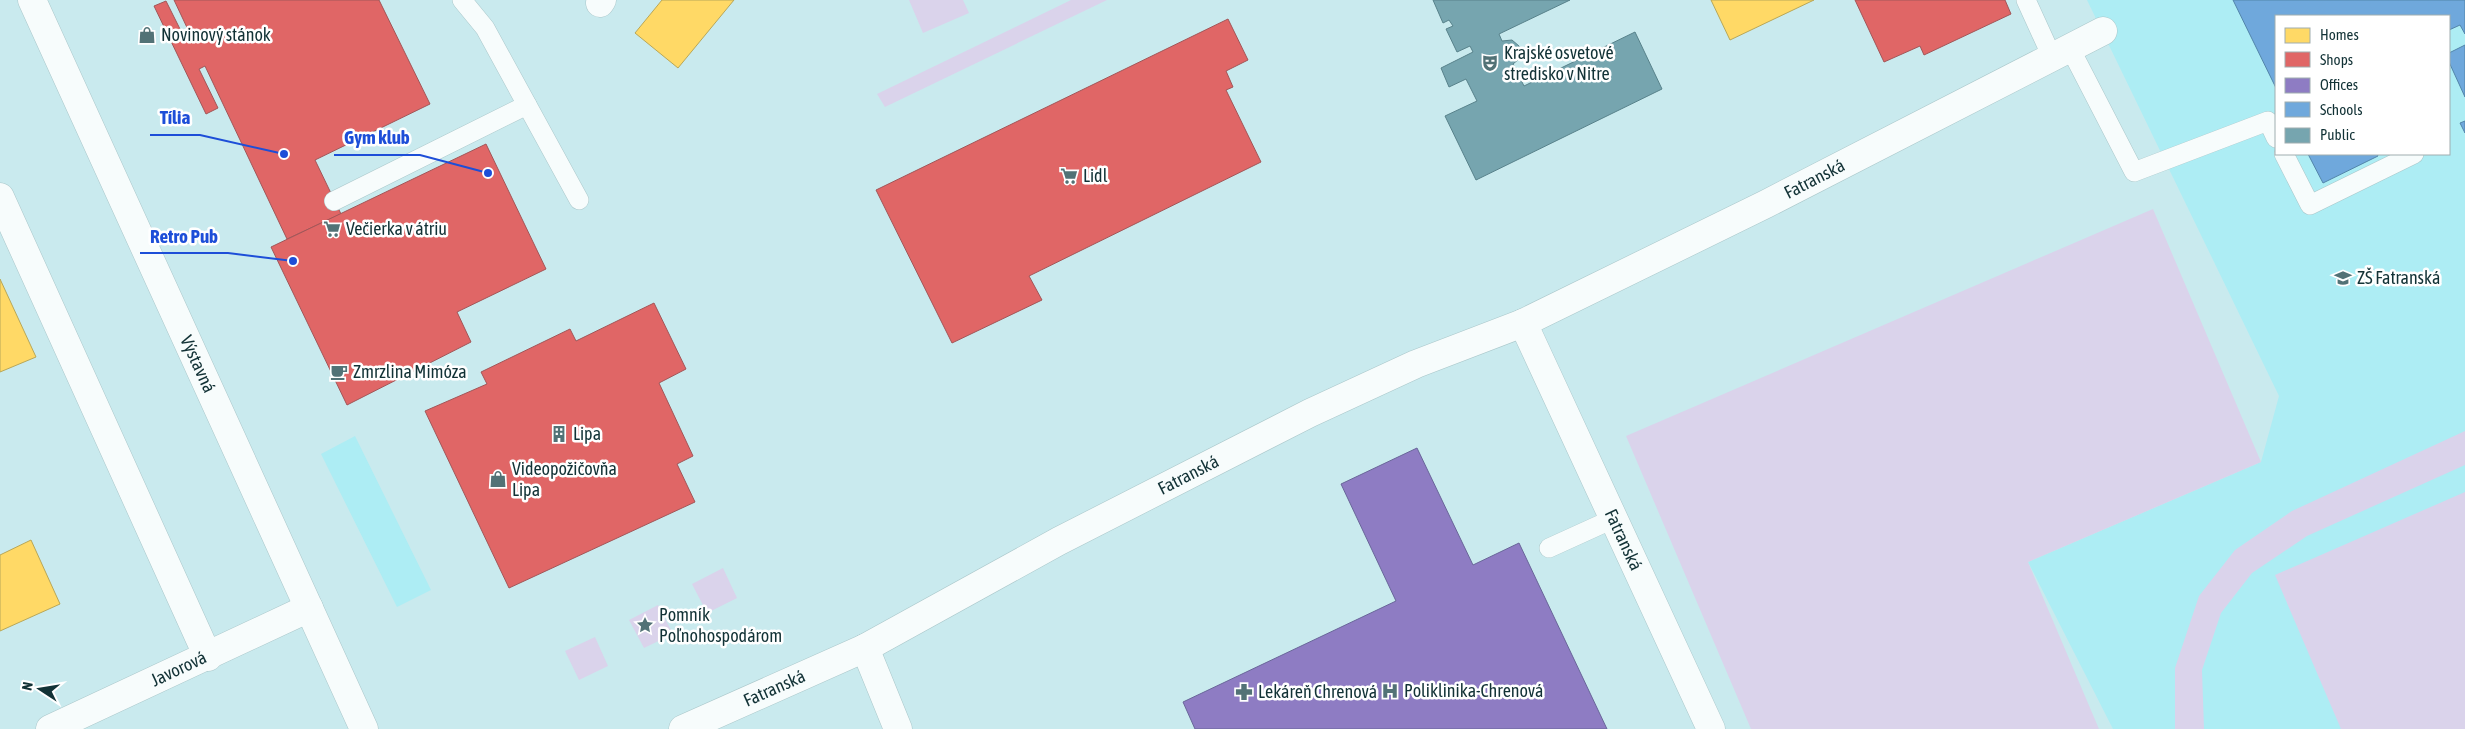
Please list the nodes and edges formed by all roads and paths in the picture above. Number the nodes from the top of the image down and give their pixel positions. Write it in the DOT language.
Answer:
graph roads {
  1 [pos="32,0"];
  2 [pos="462,0"];
  3 [pos="2026,0"];
  4 [pos="2102,31"];
  5 [pos="2061,52"];
  6 [pos="526,105"];
  7 [pos="2275,136"];
  8 [pos="2285,155"];
  9 [pos="2412,155"];
  10 [pos="0,197"];
  11 [pos="579,200"];
  12 [pos="334,201"];
  13 [pos="1523,322"];
  14 [pos="1615,518"];
  15 [pos="1549,548"];
  16 [pos="309,608"];
  17 [pos="865,648"];
  18 [pos="208,657"];
  19 [pos="50,729"];
  20 [pos="364,729"];
  21 [pos="683,729"];
  22 [pos="898,729"];
  23 [pos="1711,729"];
  1 -- 16 [label="street, Výstavná"];
  2 -- 6 [label="lane"];
  3 -- 5 [label="lane"];
  4 -- 5 [label="street, Fatranská"];
  5 -- 7 [label="lane"];
  5 -- 13 [label="street, Fatranská"];
  6 -- 11 [label="lane"];
  6 -- 12 [label="lane"];
  8 -- 9 [label="lane"];
  10 -- 18 [label="street"];
  13 -- 14 [label="street, Fatranská"];
  13 -- 17 [label="street, Fatranská"];
  14 -- 15 [label="lane"];
  14 -- 23 [label="street, Fatranská"];
  16 -- 18 [label="street, Javorová"];
  16 -- 20 [label="street, Výstavná"];
  17 -- 21 [label="street, Fatranská"];
  17 -- 22 [label="street"];
  18 -- 19 [label="street, Javorová"];
}
